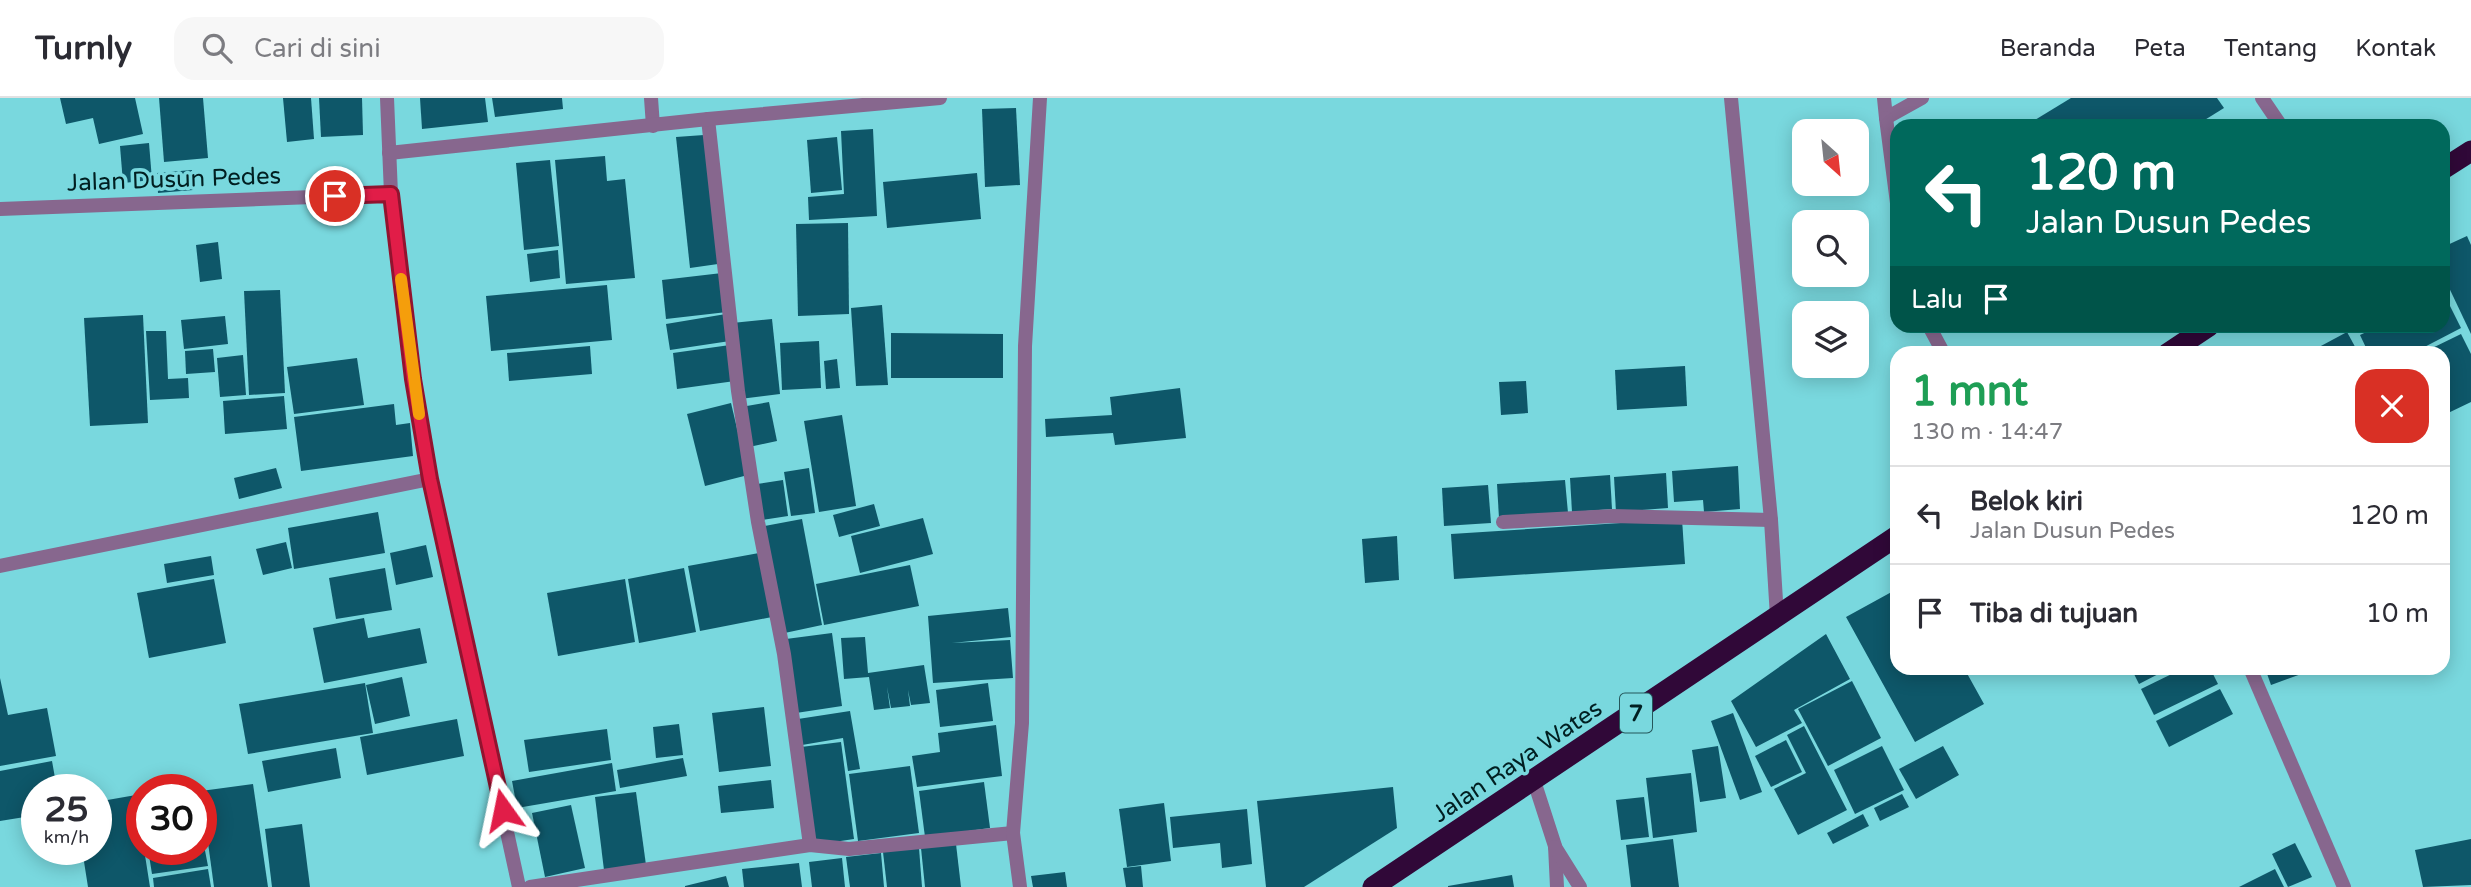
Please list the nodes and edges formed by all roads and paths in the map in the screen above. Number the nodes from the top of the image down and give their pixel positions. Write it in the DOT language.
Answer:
graph roads {
  1 [pos="387,98"];
  2 [pos="651,98"];
  3 [pos="940,98"];
  4 [pos="1040,98"];
  5 [pos="1731,98"];
  6 [pos="1884,98"];
  7 [pos="1922,98"];
  8 [pos="2262,98"];
  9 [pos="839,103"];
  10 [pos="708,118"];
  11 [pos="1886,118"];
  12 [pos="2276,119"];
  13 [pos="653,126"];
  14 [pos="1890,149"];
  15 [pos="2471,150"];
  16 [pos="389,153"];
  17 [pos="2450,164"];
  18 [pos="391,194"];
  19 [pos="0,209"];
  20 [pos="2198,333"];
  21 [pos="2179,346"];
  22 [pos="430,479"];
  23 [pos="1771,520"];
  24 [pos="1503,522"];
  25 [pos="1890,541"];
  26 [pos="0,566"];
  27 [pos="1777,617"];
  28 [pos="2253,675"];
  29 [pos="1534,781"];
  30 [pos="1013,833"];
  31 [pos="810,845"];
  32 [pos="1555,846"];
  33 [pos="519,887"];
  34 [pos="530,887"];
  35 [pos="1020,887"];
  36 [pos="1373,887"];
  37 [pos="1557,887"];
  38 [pos="1580,887"];
  39 [pos="2344,887"];
  1 -- 16 [label="street"];
  2 -- 13 [label="street"];
  3 -- 9 [label="street"];
  4 -- 30 [label="street"];
  5 -- 23 [label="street"];
  6 -- 11 [label="street"];
  7 -- 11 [label="street"];
  8 -- 12 [label="street"];
  9 -- 10 [label="street"];
  10 -- 13 [label="street"];
  10 -- 31 [label="street"];
  11 -- 14 [label="street"];
  13 -- 16 [label="street"];
  15 -- 17 [label="highway"];
  16 -- 18 [label="street"];
  18 -- 19 [label="street, Jalan Dusun Pedes"];
  18 -- 22 [label="street"];
  20 -- 21 [label="highway"];
  22 -- 26 [label="street"];
  22 -- 33 [label="street"];
  23 -- 24 [label="street"];
  23 -- 27 [label="street"];
  25 -- 27 [label="highway, Jalan Raya Wates / 7"];
  27 -- 29 [label="highway, Jalan Raya Wates / 7"];
  28 -- 39 [label="street"];
  29 -- 32 [label="street"];
  29 -- 36 [label="highway, Jalan Raya Wates / 7"];
  30 -- 31 [label="street"];
  30 -- 35 [label="street"];
  31 -- 34 [label="street"];
  32 -- 37 [label="street"];
  32 -- 38 [label="street"];
}
